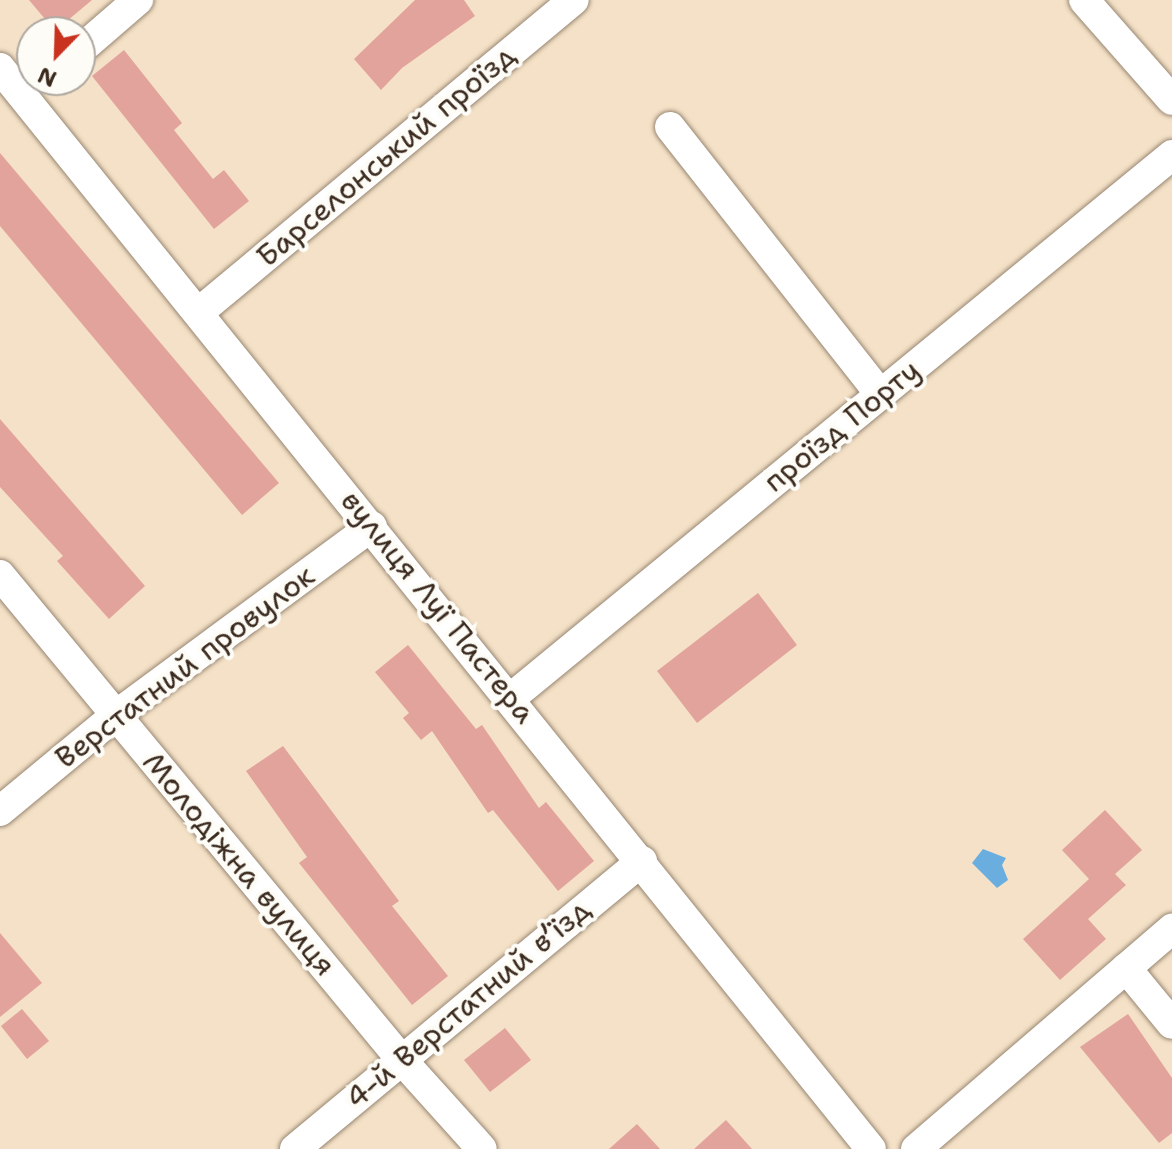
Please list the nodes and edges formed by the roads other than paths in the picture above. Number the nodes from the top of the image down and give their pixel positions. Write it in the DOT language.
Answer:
graph roads {
  1 [pos="138,0"];
  2 [pos="574,0"];
  3 [pos="1084,0"];
  4 [pos="96,36"];
  5 [pos="40,96"];
  6 [pos="1172,100"];
  7 [pos="670,127"];
  8 [pos="1172,155"];
  9 [pos="198,313"];
  10 [pos="881,395"];
  11 [pos="372,526"];
  12 [pos="0,575"];
  13 [pos="512,697"];
  14 [pos="116,715"];
  15 [pos="0,811"];
  16 [pos="642,861"];
  17 [pos="1172,929"];
  18 [pos="1126,968"];
  19 [pos="1172,1024"];
  20 [pos="400,1058"];
  21 [pos="295,1149"];
  22 [pos="482,1149"];
  23 [pos="871,1149"];
  24 [pos="916,1149"];
  1 -- 4 [label="street"];
  2 -- 9 [label="street, Барселонський проїзд"];
  3 -- 6 [label="street"];
  5 -- 9 [label="street, вулиця Луї Пастера"];
  7 -- 10 [label="street"];
  8 -- 10 [label="street, проїзд Порту"];
  9 -- 11 [label="street, вулиця Луї Пастера"];
  10 -- 13 [label="street, проїзд Порту"];
  11 -- 13 [label="street, вулиця Луї Пастера"];
  11 -- 14 [label="street, Верстатний провулок"];
  12 -- 14 [label="street, Молодіжна вулиця"];
  13 -- 16 [label="street, вулиця Луї Пастера"];
  14 -- 15 [label="street, Верстатний провулок"];
  14 -- 20 [label="street, Молодіжна вулиця"];
  16 -- 20 [label="street, 4-й Верстатний в’їзд"];
  16 -- 23 [label="street, вулиця Луї Пастера"];
  17 -- 18 [label="street"];
  18 -- 19 [label="street"];
  18 -- 24 [label="street"];
  20 -- 21 [label="street, 4-й Верстатний в’їзд"];
  20 -- 22 [label="street, Молодіжна вулиця"];
}
